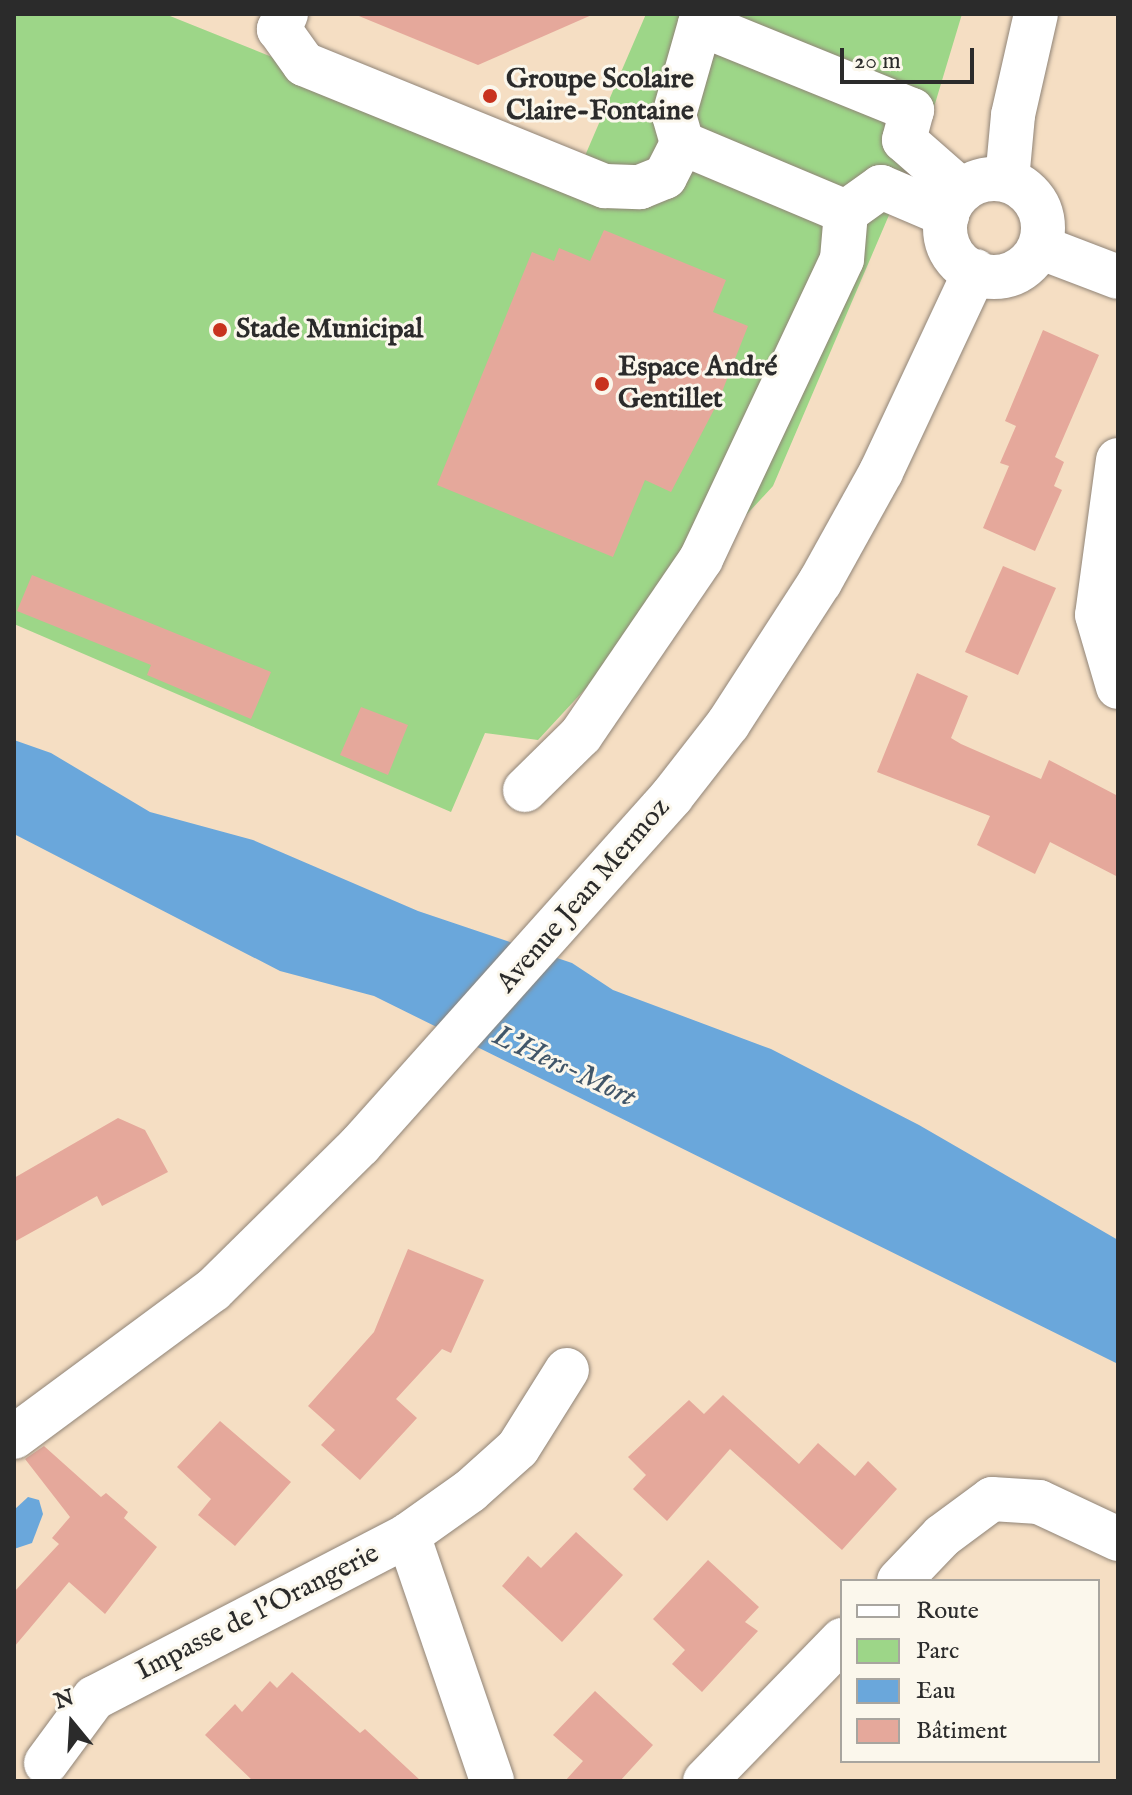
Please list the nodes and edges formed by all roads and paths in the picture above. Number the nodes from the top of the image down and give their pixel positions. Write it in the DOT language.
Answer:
graph roads {
  1 [pos="286,14"];
  2 [pos="1036,14"];
  3 [pos="904,140"];
  4 [pos="682,143"];
  5 [pos="1007,180"];
  6 [pos="881,187"];
  7 [pos="954,203"];
  8 [pos="846,212"];
  9 [pos="1042,248"];
  10 [pos="975,271"];
  11 [pos="1118,277"];
  12 [pos="1118,460"];
  13 [pos="1118,687"];
  14 [pos="525,790"];
  15 [pos="567,1370"];
  16 [pos="14,1437"];
  17 [pos="408,1535"];
  18 [pos="1118,1539"];
  19 [pos="901,1579"];
  20 [pos="840,1642"];
  21 [pos="46,1763"];
  22 [pos="492,1781"];
  23 [pos="705,1781"];
  1 -- 4 [label="street"];
  2 -- 5 [label="street"];
  3 -- 4 [label="street"];
  3 -- 6 [label="street"];
  3 -- 7 [label="street"];
  4 -- 8 [label="street"];
  5 -- 7 [label="street"];
  5 -- 9 [label="street"];
  6 -- 7 [label="street"];
  6 -- 8 [label="street"];
  7 -- 10 [label="street"];
  8 -- 14 [label="street"];
  9 -- 10 [label="street"];
  9 -- 11 [label="street"];
  10 -- 16 [label="street, Avenue Jean Mermoz"];
  12 -- 13 [label="street"];
  15 -- 17 [label="street, Impasse de l'Orangerie"];
  17 -- 21 [label="street, Impasse de l'Orangerie"];
  17 -- 22 [label="street, Impasse de l'Orangerie"];
  18 -- 19 [label="street"];
  20 -- 23 [label="street"];
}
